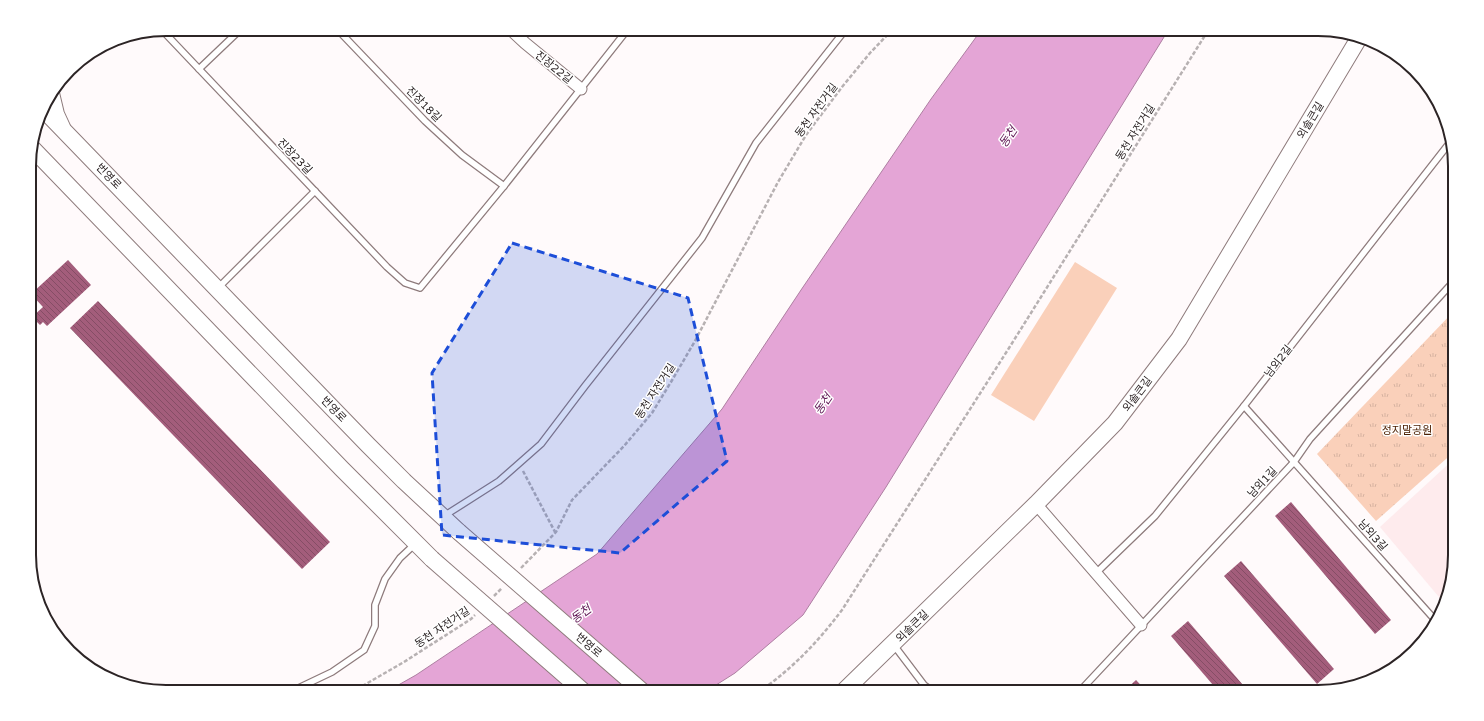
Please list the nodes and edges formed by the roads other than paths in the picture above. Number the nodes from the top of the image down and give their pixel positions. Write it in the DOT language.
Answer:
graph roads {
  1 [pos="168,36"];
  2 [pos="234,36"];
  3 [pos="344,36"];
  4 [pos="518,36"];
  5 [pos="623,36"];
  6 [pos="840,36"];
  7 [pos="1357,42"];
  8 [pos="199,69"];
  9 [pos="581,89"];
  10 [pos="54,101"];
  11 [pos="47,113"];
  12 [pos="65,131"];
  13 [pos="1447,147"];
  14 [pos="36,154"];
  15 [pos="504,186"];
  16 [pos="315,190"];
  17 [pos="1448,288"];
  18 [pos="217,289"];
  19 [pos="1244,406"];
  20 [pos="1294,462"];
  21 [pos="1036,504"];
  22 [pos="442,517"];
  23 [pos="416,543"];
  24 [pos="1096,573"];
  25 [pos="1432,617"];
  26 [pos="1141,625"];
  27 [pos="893,644"];
  28 [pos="305,685"];
  29 [pos="576,685"];
  30 [pos="635,685"];
  31 [pos="850,685"];
  32 [pos="924,685"];
  33 [pos="1085,685"];
  1 -- 8 [label="lane, 진장23길"];
  2 -- 8 [label="lane"];
  3 -- 15 [label="lane, 진장18길"];
  4 -- 9 [label="street, 진장22길"];
  5 -- 9 [label="lane"];
  6 -- 22 [label="lane"];
  7 -- 21 [label="main road, 외솔큰길"];
  8 -- 16 [label="lane, 진장23길"];
  9 -- 15 [label="lane"];
  10 -- 12 [label="street"];
  11 -- 12 [label="main road, 번영로"];
  12 -- 18 [label="main road, 번영로"];
  13 -- 19 [label="lane, 남외2길"];
  14 -- 23 [label="main road"];
  15 -- 16 [label="lane, 진장23길"];
  16 -- 18 [label="lane"];
  17 -- 20 [label="lane, 남외1길"];
  18 -- 22 [label="main road, 번영로"];
  19 -- 20 [label="lane, 남외3길"];
  19 -- 24 [label="lane, 남외2길"];
  20 -- 25 [label="lane, 남외3길"];
  20 -- 26 [label="lane, 남외1길"];
  21 -- 24 [label="street"];
  21 -- 27 [label="main road, 외솔큰길"];
  22 -- 30 [label="main road, 번영로, bridge"];
  23 -- 28 [label="lane"];
  23 -- 29 [label="main road, bridge"];
  24 -- 26 [label="street"];
  26 -- 33 [label="lane, 남외1길"];
  27 -- 31 [label="main road, 외솔큰길"];
  27 -- 32 [label="lane"];
}
